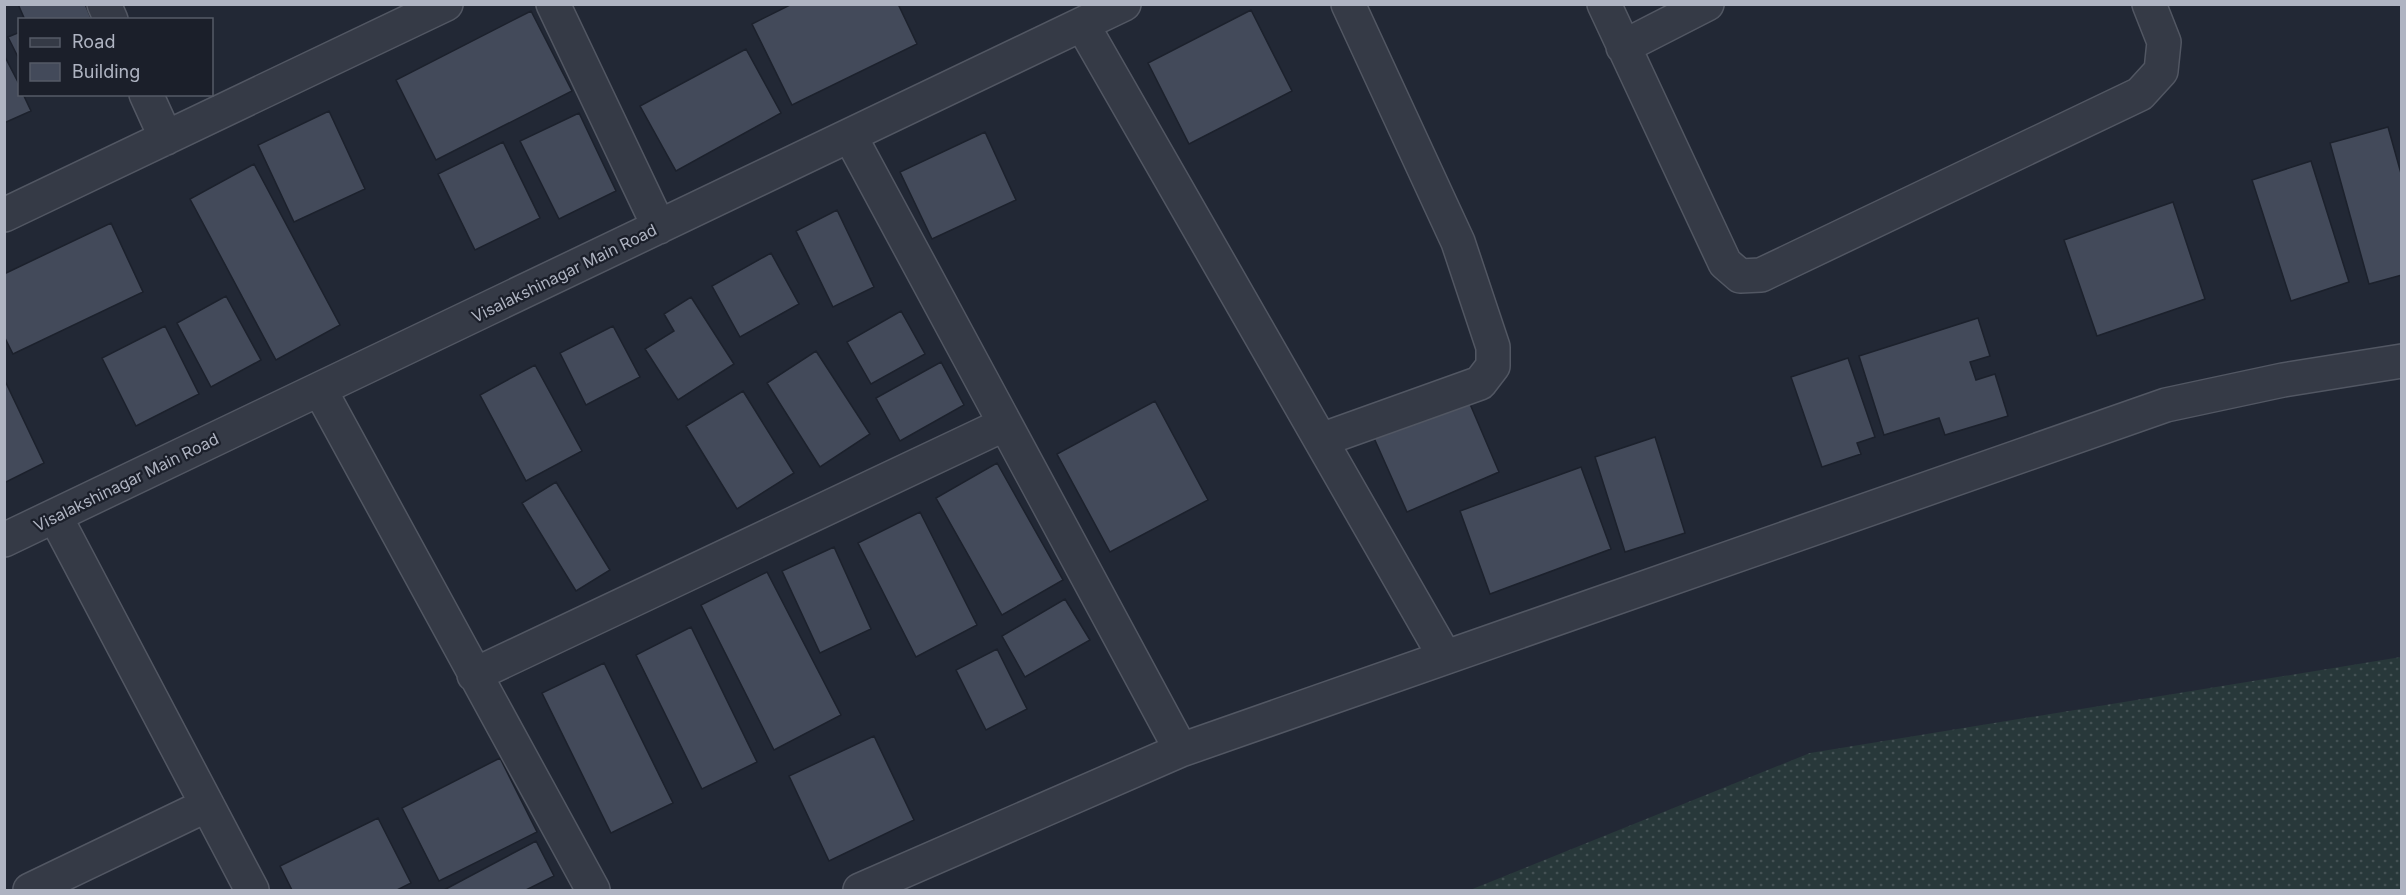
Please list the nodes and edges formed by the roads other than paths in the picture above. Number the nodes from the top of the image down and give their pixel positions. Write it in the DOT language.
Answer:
graph roads {
  1 [pos="104,4"];
  2 [pos="446,4"];
  3 [pos="553,4"];
  4 [pos="1124,4"];
  5 [pos="1348,4"];
  6 [pos="1604,4"];
  7 [pos="1707,4"];
  8 [pos="2149,4"];
  9 [pos="110,18"];
  10 [pos="1082,24"];
  11 [pos="1623,47"];
  12 [pos="147,96"];
  13 [pos="850,136"];
  14 [pos="166,138"];
  15 [pos="4,215"];
  16 [pos="659,227"];
  17 [pos="2402,361"];
  18 [pos="320,390"];
  19 [pos="1005,424"];
  20 [pos="1321,440"];
  21 [pos="55,516"];
  22 [pos="4,540"];
  23 [pos="1445,657"];
  24 [pos="474,675"];
  25 [pos="1181,750"];
  26 [pos="207,806"];
  27 [pos="30,891"];
  28 [pos="252,891"];
  29 [pos="593,891"];
  30 [pos="860,891"];
  1 -- 9 [label="street"];
  2 -- 14 [label="street"];
  3 -- 16 [label="street"];
  4 -- 10 [label="street, Visalakshinagar Main Road"];
  5 -- 20 [label="street"];
  6 -- 11 [label="street"];
  7 -- 11 [label="street"];
  8 -- 11 [label="street"];
  10 -- 13 [label="street, Visalakshinagar Main Road"];
  10 -- 20 [label="street"];
  12 -- 14 [label="street"];
  13 -- 16 [label="street, Visalakshinagar Main Road"];
  13 -- 19 [label="street"];
  14 -- 15 [label="street"];
  16 -- 18 [label="street, Visalakshinagar Main Road"];
  17 -- 23 [label="street"];
  18 -- 21 [label="street, Visalakshinagar Main Road"];
  18 -- 24 [label="street"];
  19 -- 24 [label="street"];
  19 -- 25 [label="street"];
  20 -- 23 [label="street"];
  21 -- 22 [label="street, Visalakshinagar Main Road"];
  21 -- 26 [label="street"];
  23 -- 25 [label="street"];
  24 -- 29 [label="street"];
  25 -- 30 [label="street"];
  26 -- 27 [label="street"];
  26 -- 28 [label="street"];
}
